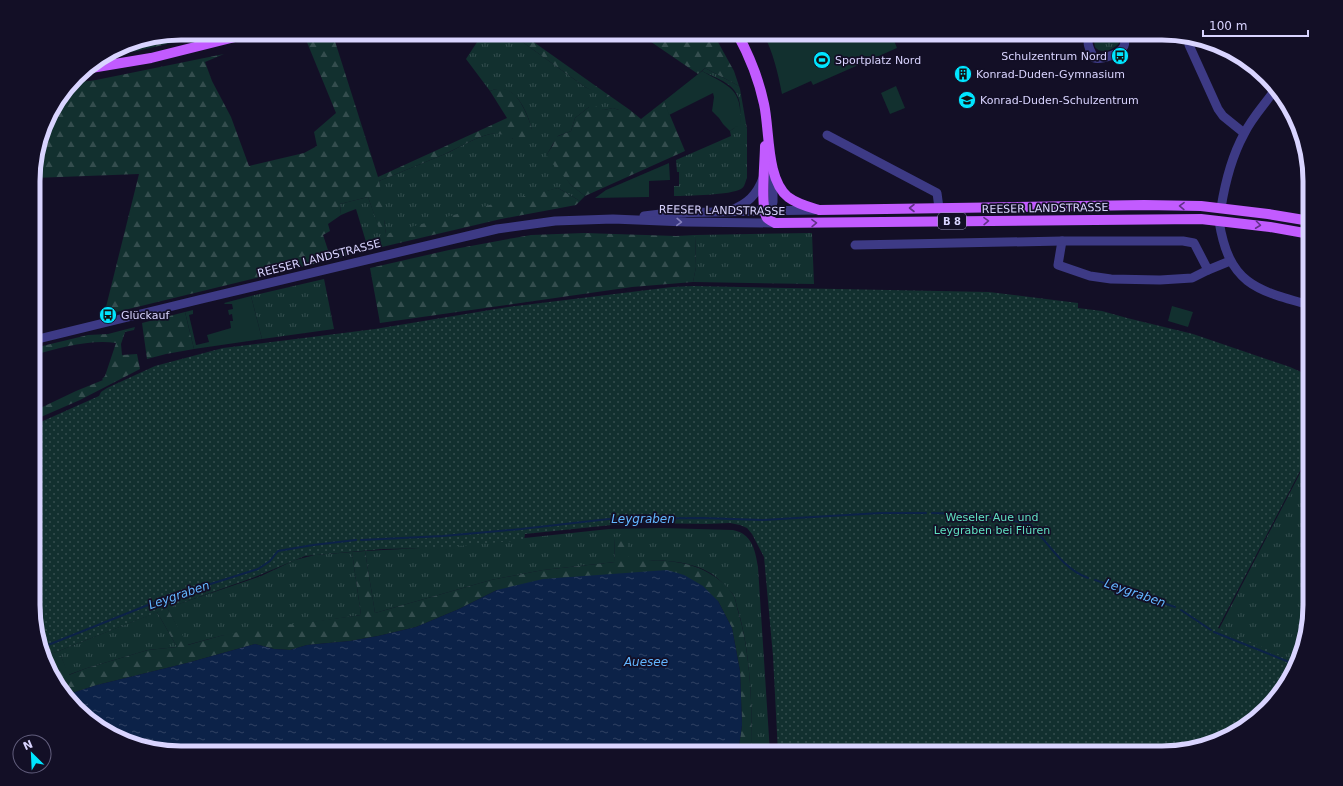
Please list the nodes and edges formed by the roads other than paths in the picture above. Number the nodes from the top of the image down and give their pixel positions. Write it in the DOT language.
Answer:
graph roads {
  1 [pos="223,40"];
  2 [pos="740,40"];
  3 [pos="1088,40"];
  4 [pos="1125,40"];
  5 [pos="1189,45"];
  6 [pos="99,67"];
  7 [pos="1272,93"];
  8 [pos="764,104"];
  9 [pos="1244,133"];
  10 [pos="827,135"];
  11 [pos="773,175"];
  12 [pos="763,177"];
  13 [pos="939,208"];
  14 [pos="1221,208"];
  15 [pos="819,210"];
  16 [pos="724,213"];
  17 [pos="768,218"];
  18 [pos="612,219"];
  19 [pos="1303,220"];
  20 [pos="1220,221"];
  21 [pos="1303,233"];
  22 [pos="1062,241"];
  23 [pos="855,245"];
  24 [pos="1230,261"];
  25 [pos="1208,270"];
  26 [pos="1303,303"];
  27 [pos="40,339"];
  1 -- 6 [label="main road"];
  2 -- 8 [label="main road, B 8"];
  3 -- 4 [label="street"];
  5 -- 9 [label="street"];
  7 -- 9 [label="street"];
  8 -- 11 [label="main road, B 8"];
  8 -- 12 [label="main road, B 8"];
  9 -- 14 [label="street"];
  10 -- 13 [label="street"];
  11 -- 15 [label="main road, B 8"];
  11 -- 17 [label="street, B 8"];
  12 -- 16 [label="street"];
  12 -- 17 [label="main road, B 8"];
  14 -- 13 [label="main road, REESER LANDSTRASSE / B 8, one-way"];
  13 -- 15 [label="main road, REESER LANDSTRASSE / B 8, one-way"];
  14 -- 19 [label="main road, REESER LANDSTRASSE / B 8"];
  14 -- 20 [label="main road"];
  15 -- 17 [label="street, REESER LANDSTRASSE / B 8"];
  16 -- 17 [label="street, REESER LANDSTRASSE"];
  16 -- 18 [label="street, REESER LANDSTRASSE"];
  18 -- 17 [label="street, REESER LANDSTRASSE, one-way"];
  17 -- 20 [label="main road, REESER LANDSTRASSE / B 8, one-way"];
  18 -- 27 [label="street, REESER LANDSTRASSE"];
  20 -- 21 [label="main road, REESER LANDSTRASSE / B 8, one-way"];
  20 -- 24 [label="street"];
  22 -- 23 [label="street"];
  22 -- 25 [label="street"];
  22 -- 25 [label="street"];
  24 -- 25 [label="street"];
  24 -- 26 [label="street"];
}
